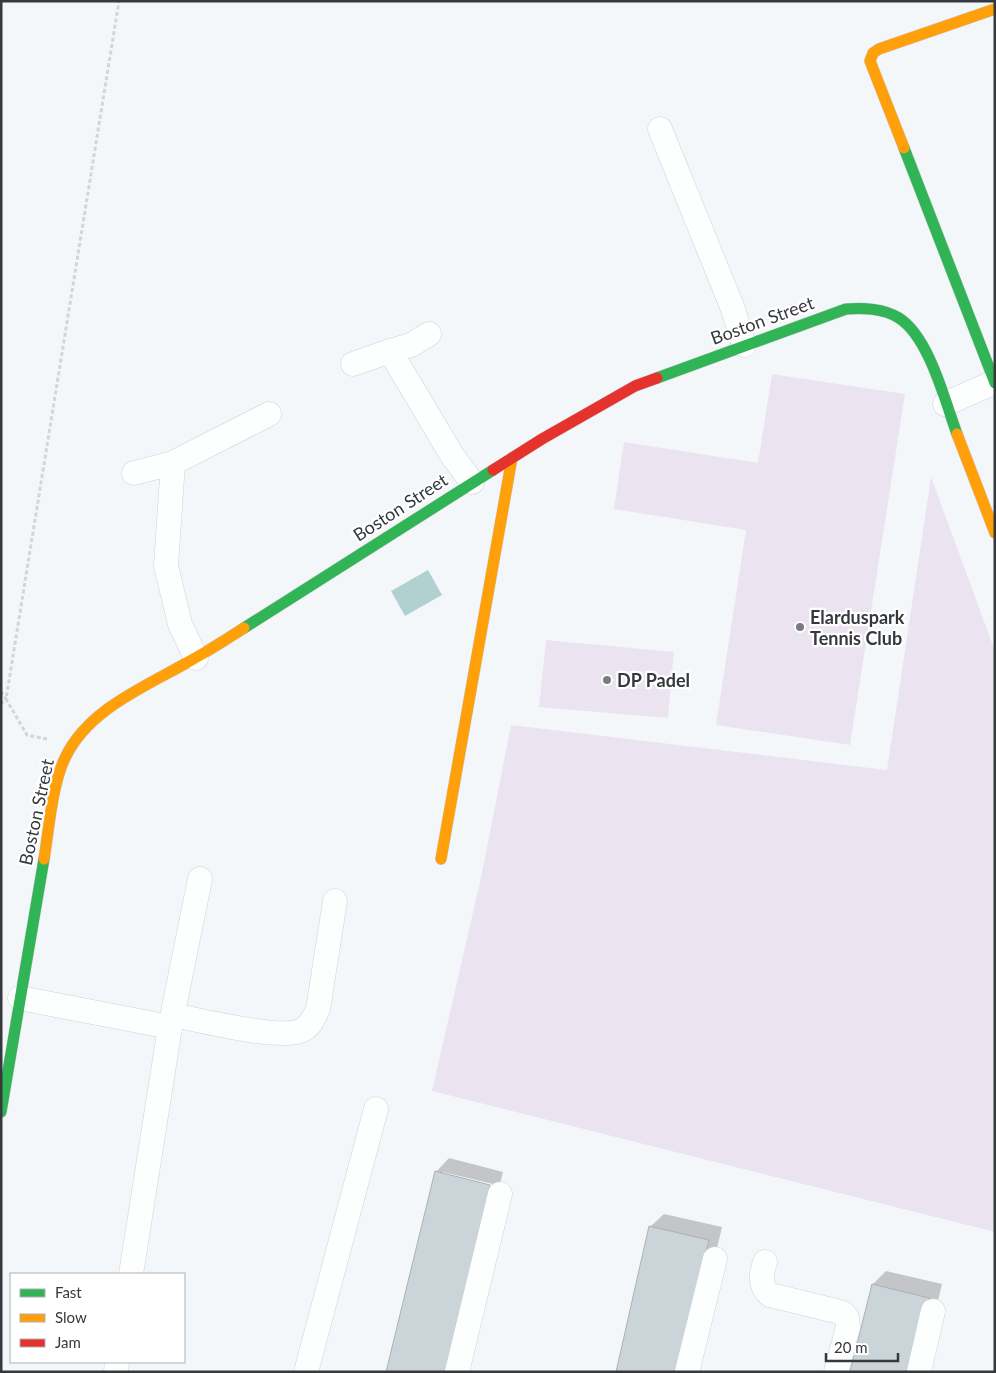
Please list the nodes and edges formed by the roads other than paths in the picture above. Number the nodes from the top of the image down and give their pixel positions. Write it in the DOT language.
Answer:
graph roads {
  1 [pos="995,9"];
  2 [pos="660,129"];
  3 [pos="428,334"];
  4 [pos="744,345"];
  5 [pos="390,352"];
  6 [pos="353,364"];
  7 [pos="995,382"];
  8 [pos="946,404"];
  9 [pos="268,414"];
  10 [pos="512,458"];
  11 [pos="173,463"];
  12 [pos="134,474"];
  13 [pos="472,482"];
  14 [pos="995,534"];
  15 [pos="196,658"];
  16 [pos="441,859"];
  17 [pos="200,879"];
  18 [pos="335,901"];
  19 [pos="20,998"];
  20 [pos="172,1021"];
  21 [pos="7,1050"];
  22 [pos="376,1109"];
  23 [pos="1,1112"];
  24 [pos="500,1194"];
  25 [pos="715,1259"];
  26 [pos="765,1262"];
  27 [pos="131,1273"];
  28 [pos="933,1311"];
  29 [pos="306,1372"];
  30 [pos="457,1372"];
  31 [pos="687,1372"];
  32 [pos="836,1372"];
  33 [pos="919,1372"];
  1 -- 7 [label="street"];
  2 -- 4 [label="street"];
  3 -- 5 [label="street"];
  4 -- 8 [label="street, Boston Street"];
  4 -- 10 [label="street, Boston Street"];
  5 -- 6 [label="street"];
  5 -- 13 [label="street"];
  7 -- 8 [label="street"];
  8 -- 14 [label="street, Boston Street"];
  9 -- 11 [label="street"];
  10 -- 13 [label="street, Boston Street"];
  10 -- 16 [label="street"];
  11 -- 12 [label="street"];
  11 -- 15 [label="street"];
  13 -- 15 [label="street, Boston Street"];
  15 -- 19 [label="street, Boston Street"];
  17 -- 20 [label="street"];
  18 -- 20 [label="street"];
  19 -- 20 [label="street"];
  19 -- 21 [label="street, Boston Street"];
  20 -- 27 [label="street"];
  21 -- 23 [label="street, Boston Street"];
  22 -- 29 [label="street"];
  24 -- 30 [label="street"];
  25 -- 31 [label="street"];
  26 -- 32 [label="street"];
  28 -- 33 [label="street"];
}
